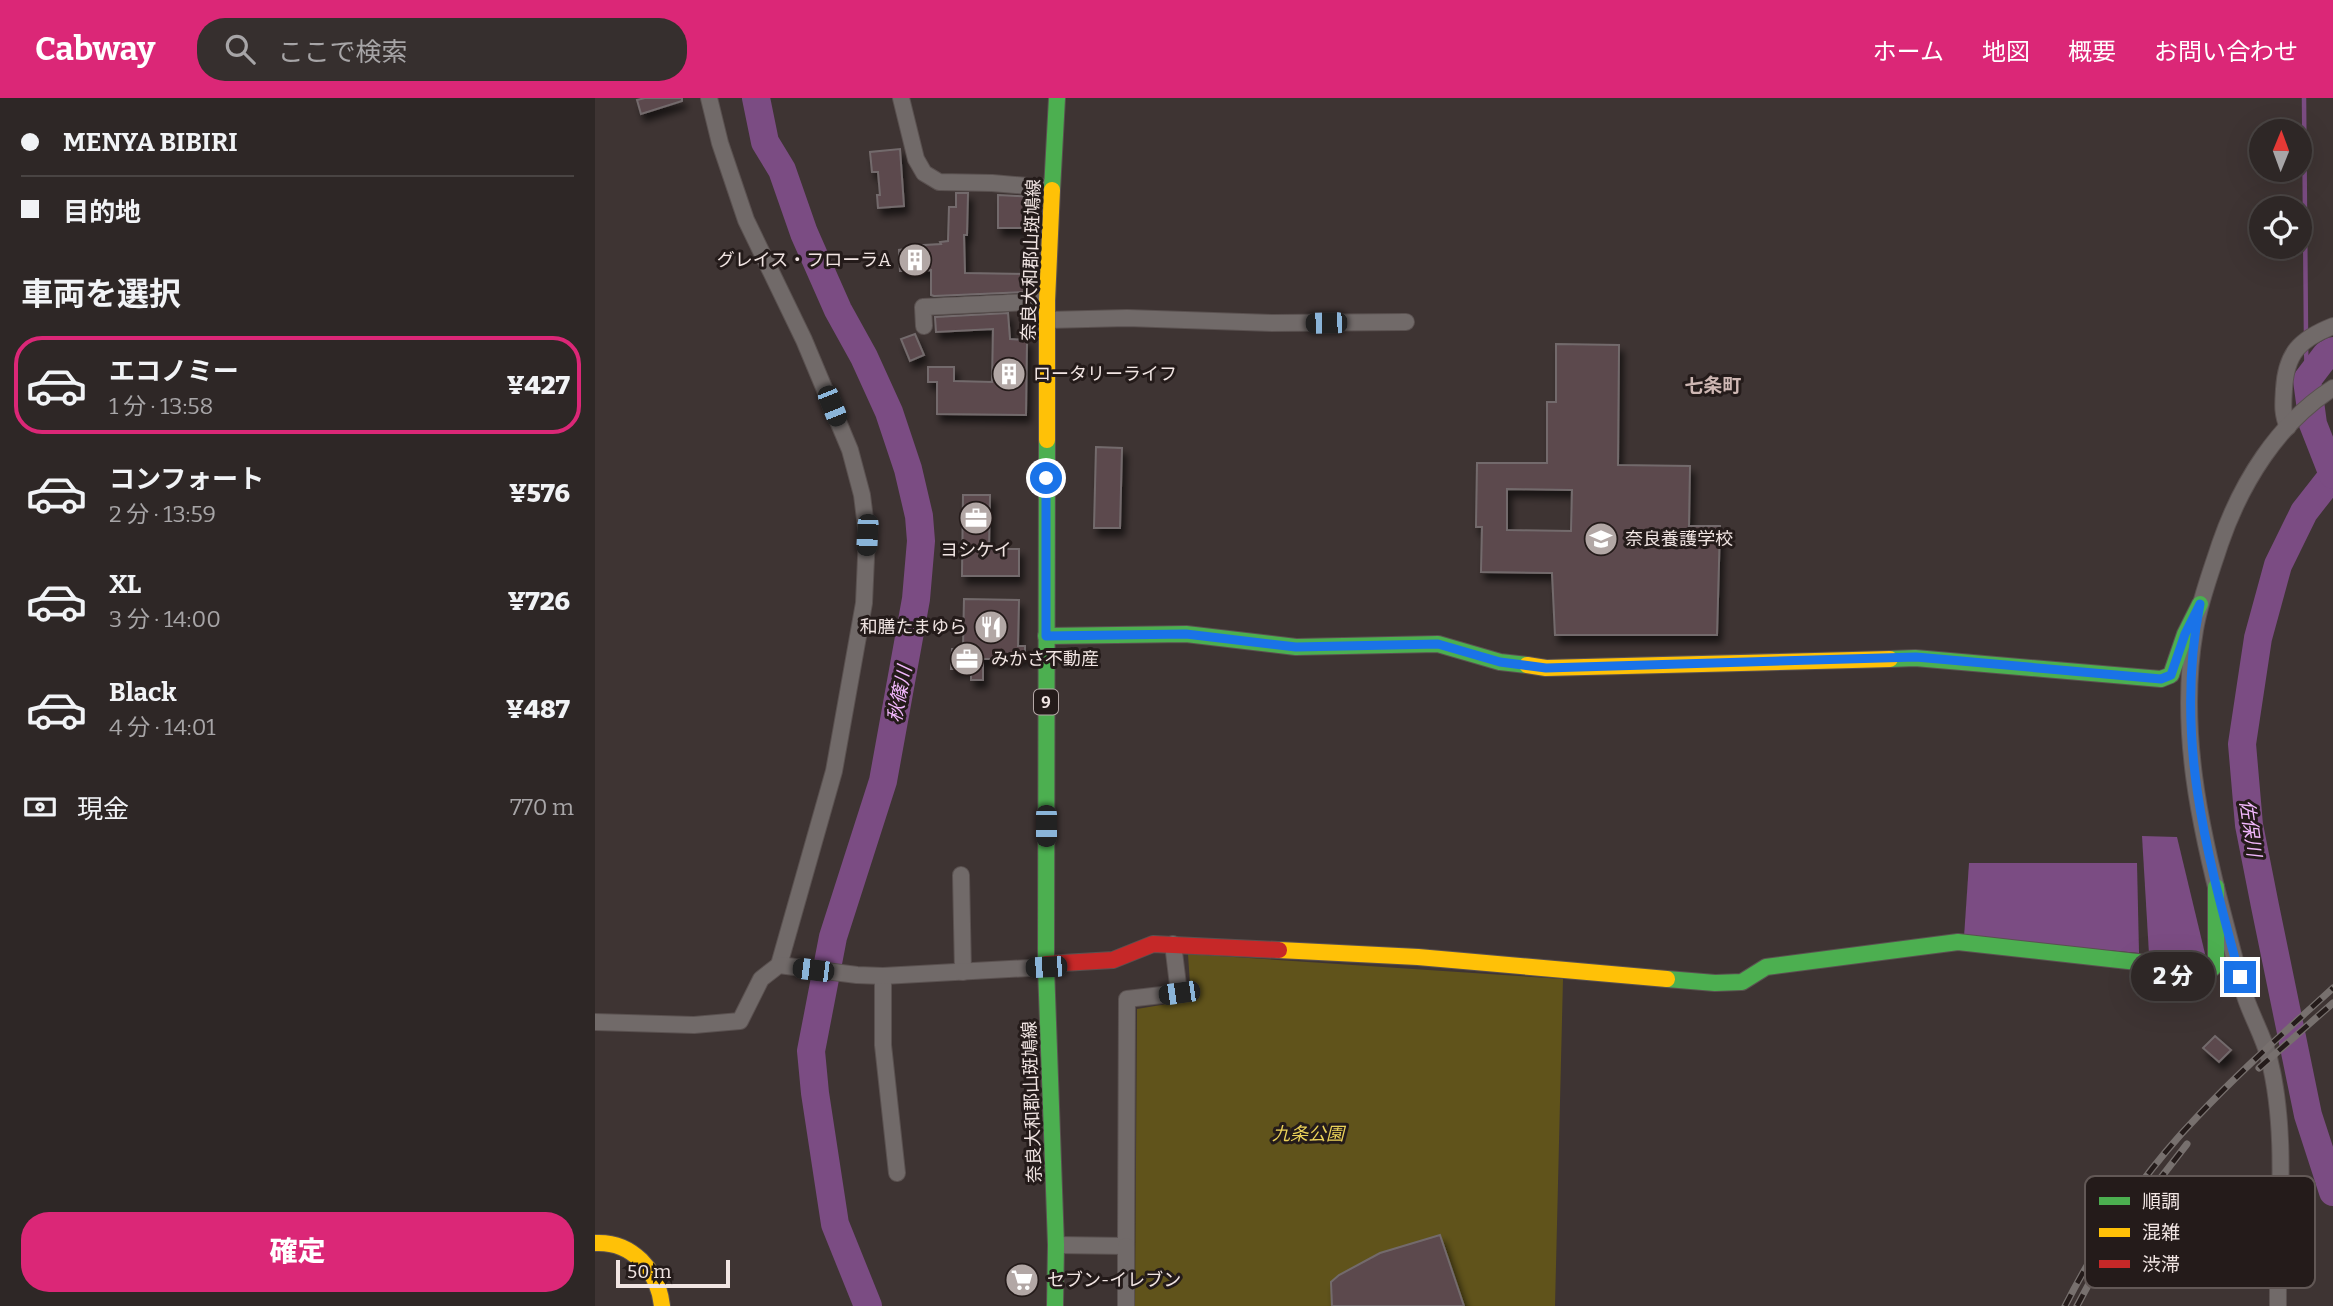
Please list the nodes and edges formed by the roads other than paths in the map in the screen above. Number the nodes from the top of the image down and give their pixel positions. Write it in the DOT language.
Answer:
graph roads {
  1 [pos="709,98"];
  2 [pos="901,98"];
  3 [pos="1057,98"];
  4 [pos="1052,188"];
  5 [pos="1047,301"];
  6 [pos="1047,320"];
  7 [pos="1406,322"];
  8 [pos="924,326"];
  9 [pos="2333,326"];
  10 [pos="2326,393"];
  11 [pos="2292,422"];
  12 [pos="2200,604"];
  13 [pos="1046,636"];
  14 [pos="961,875"];
  15 [pos="2216,887"];
  16 [pos="1173,944"];
  17 [pos="785,966"];
  18 [pos="1046,966"];
  19 [pos="963,972"];
  20 [pos="883,976"];
  21 [pos="595,1022"];
  22 [pos="897,1173"];
  23 [pos="2280,1176"];
  24 [pos="595,1243"];
  25 [pos="1056,1245"];
  26 [pos="1126,1245"];
  27 [pos="2278,1288"];
  28 [pos="662,1306"];
  29 [pos="1055,1306"];
  30 [pos="1126,1306"];
  31 [pos="2278,1306"];
  1 -- 17 [label="street"];
  2 -- 4 [label="street"];
  3 -- 4 [label="street, 奈良大和郡山斑鳩線 / 9"];
  4 -- 5 [label="street, 奈良大和郡山斑鳩線 / 9"];
  5 -- 6 [label="street, 奈良大和郡山斑鳩線 / 9"];
  5 -- 8 [label="street"];
  6 -- 7 [label="street"];
  6 -- 13 [label="street, 奈良大和郡山斑鳩線 / 9"];
  9 -- 11 [label="street"];
  10 -- 11 [label="street"];
  11 -- 12 [label="street"];
  12 -- 13 [label="street"];
  12 -- 15 [label="street"];
  13 -- 18 [label="street, 奈良大和郡山斑鳩線 / 9"];
  14 -- 19 [label="street"];
  15 -- 16 [label="street"];
  15 -- 23 [label="street"];
  16 -- 18 [label="street"];
  16 -- 26 [label="street"];
  17 -- 20 [label="street"];
  17 -- 21 [label="street"];
  18 -- 19 [label="street"];
  18 -- 25 [label="street, 奈良大和郡山斑鳩線 / 9"];
  19 -- 20 [label="street"];
  20 -- 22 [label="street"];
  24 -- 28 [label="street"];
  25 -- 26 [label="street"];
  25 -- 29 [label="street, 奈良大和郡山斑鳩線 / 9"];
  26 -- 30 [label="street"];
  27 -- 31 [label="street"];
}
